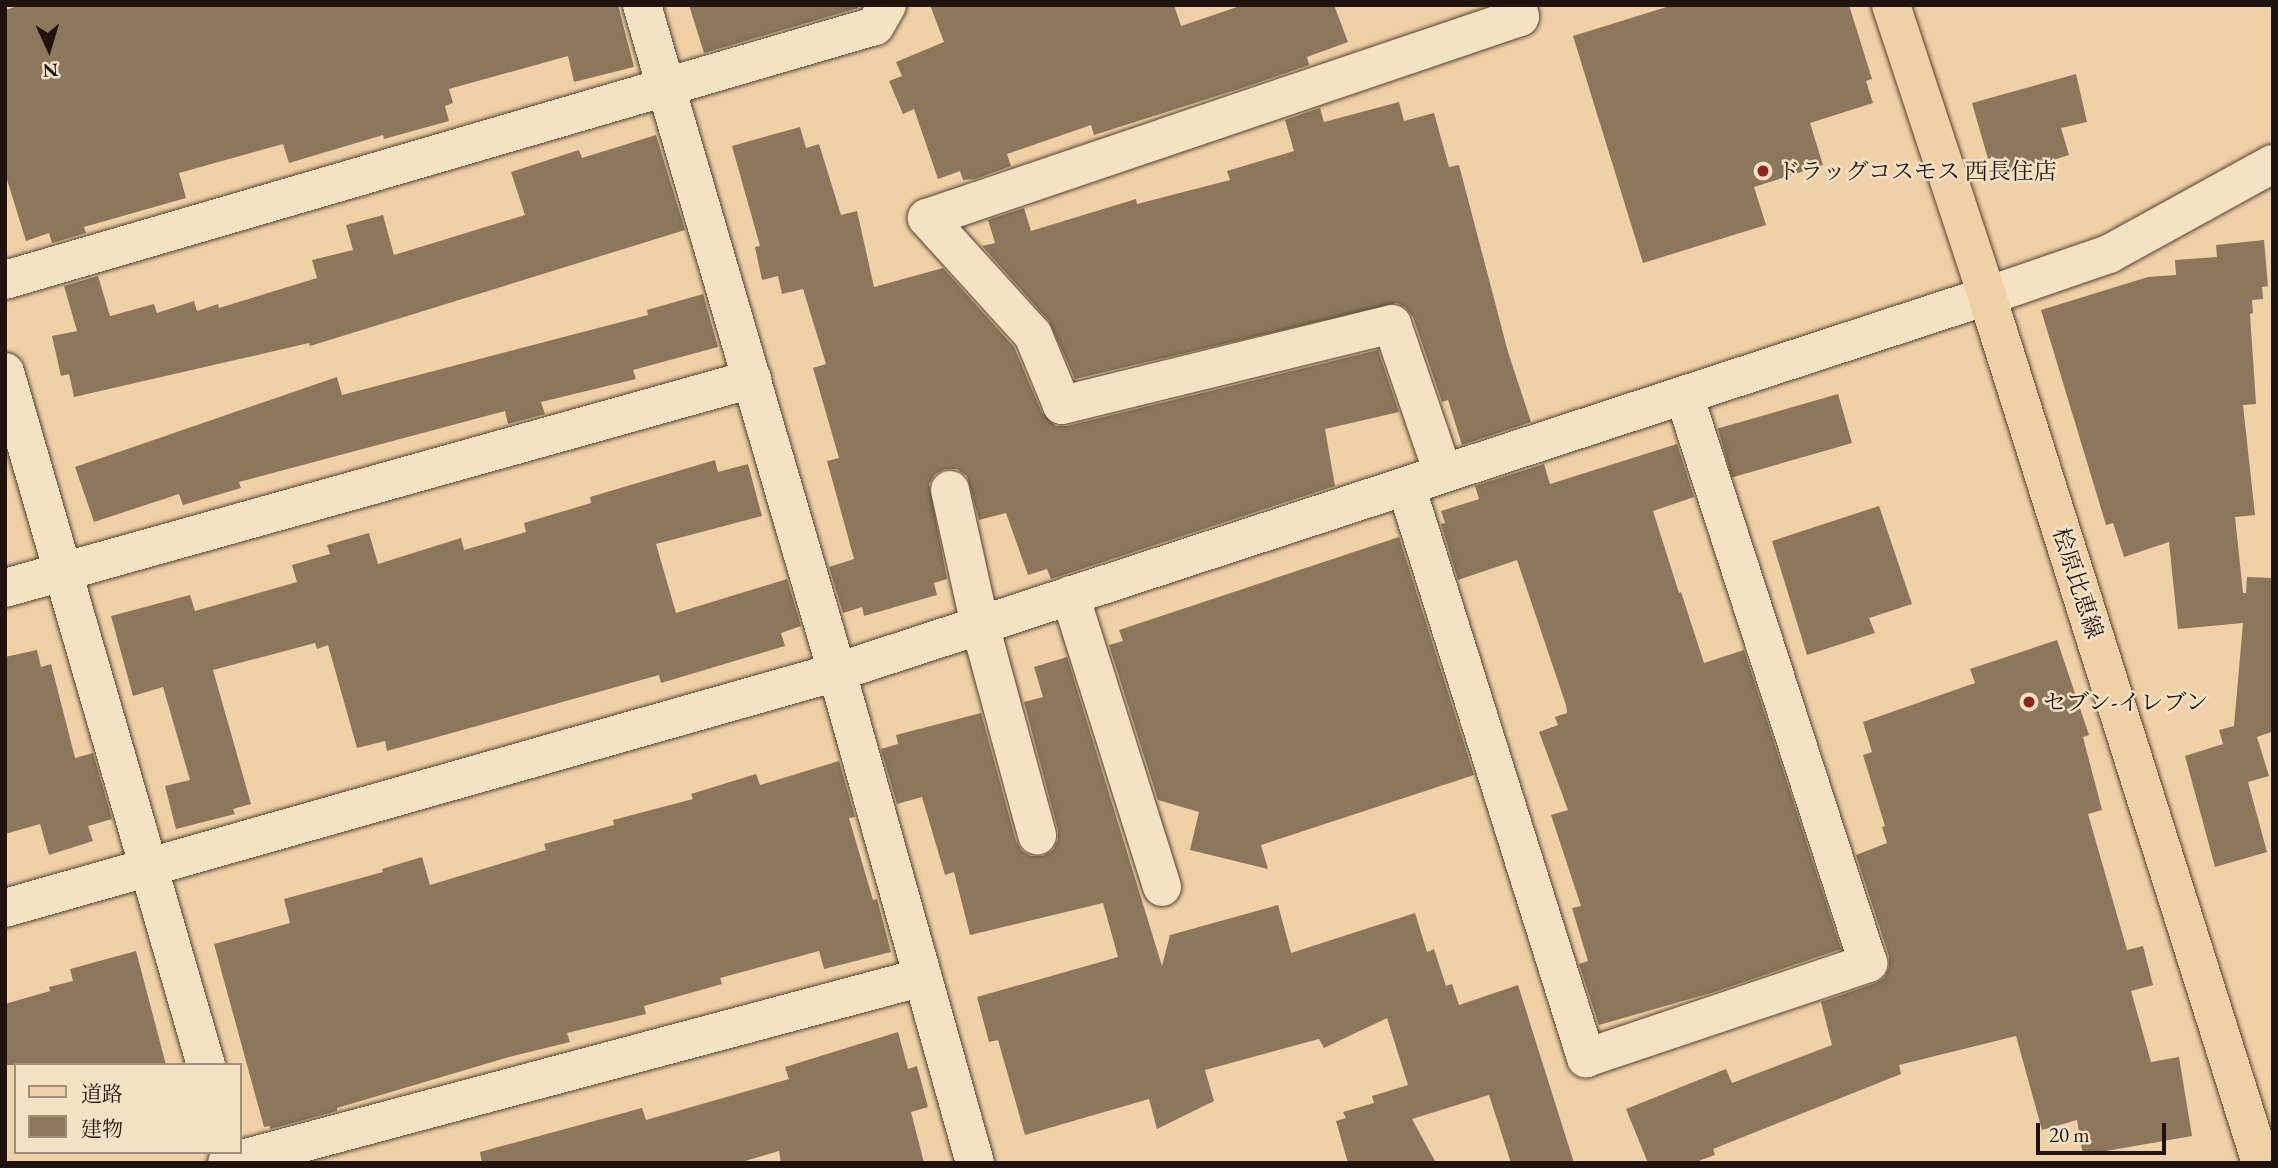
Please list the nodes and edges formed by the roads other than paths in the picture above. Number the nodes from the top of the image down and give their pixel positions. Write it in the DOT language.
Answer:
graph roads {
  1 [pos="642,5"];
  2 [pos="887,5"];
  3 [pos="1517,5"];
  4 [pos="1891,5"];
  5 [pos="667,89"];
  6 [pos="2273,164"];
  7 [pos="5,280"];
  8 [pos="1987,296"];
  9 [pos="5,372"];
  10 [pos="752,379"];
  11 [pos="1685,395"];
  12 [pos="1443,473"];
  13 [pos="1406,486"];
  14 [pos="950,491"];
  15 [pos="63,571"];
  16 [pos="5,588"];
  17 [pos="1070,595"];
  18 [pos="980,625"];
  19 [pos="838,672"];
  20 [pos="1037,835"];
  21 [pos="147,866"];
  22 [pos="1162,887"];
  23 [pos="5,908"];
  24 [pos="923,977"];
  25 [pos="205,1063"];
  26 [pos="232,1160"];
  27 [pos="975,1163"];
  28 [pos="2261,1163"];
  1 -- 5 [label="street"];
  2 -- 5 [label="street"];
  3 -- 12 [label="street"];
  4 -- 8 [label="main road, 桧原比恵線"];
  5 -- 7 [label="street"];
  5 -- 10 [label="street"];
  6 -- 8 [label="street"];
  8 -- 11 [label="street"];
  8 -- 28 [label="main road, 桧原比恵線"];
  9 -- 15 [label="street"];
  10 -- 15 [label="street"];
  10 -- 19 [label="street"];
  11 -- 12 [label="street"];
  11 -- 13 [label="street"];
  12 -- 13 [label="street"];
  13 -- 17 [label="street"];
  14 -- 18 [label="street"];
  15 -- 16 [label="street"];
  15 -- 21 [label="street"];
  17 -- 18 [label="street"];
  17 -- 22 [label="street"];
  18 -- 19 [label="street"];
  18 -- 20 [label="street"];
  19 -- 21 [label="street"];
  19 -- 24 [label="street"];
  21 -- 23 [label="street"];
  21 -- 25 [label="street"];
  24 -- 26 [label="street"];
  24 -- 27 [label="street"];
}
